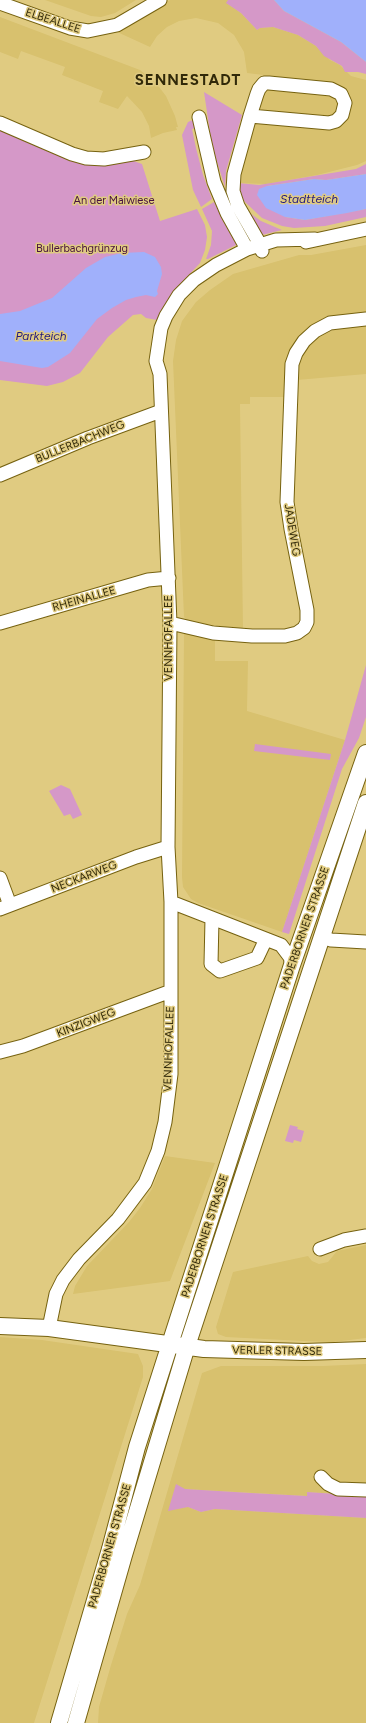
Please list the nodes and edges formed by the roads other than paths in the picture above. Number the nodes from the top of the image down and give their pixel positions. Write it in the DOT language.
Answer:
graph roads {
  1 [pos="160,0"];
  2 [pos="0,3"];
  3 [pos="250,116"];
  4 [pos="199,117"];
  5 [pos="0,123"];
  6 [pos="144,152"];
  7 [pos="247,222"];
  8 [pos="234,227"];
  9 [pos="366,229"];
  10 [pos="247,249"];
  11 [pos="261,249"];
  12 [pos="366,319"];
  13 [pos="160,374"];
  14 [pos="161,411"];
  15 [pos="0,475"];
  16 [pos="169,578"];
  17 [pos="0,623"];
  18 [pos="170,623"];
  19 [pos="366,754"];
  20 [pos="366,804"];
  21 [pos="168,847"];
  22 [pos="0,878"];
  23 [pos="171,902"];
  24 [pos="5,907"];
  25 [pos="212,919"];
  26 [pos="322,937"];
  27 [pos="266,939"];
  28 [pos="366,942"];
  29 [pos="292,965"];
  30 [pos="171,991"];
  31 [pos="0,1052"];
  32 [pos="366,1236"];
  33 [pos="320,1249"];
  34 [pos="0,1326"];
  35 [pos="49,1328"];
  36 [pos="170,1344"];
  37 [pos="187,1346"];
  38 [pos="366,1350"];
  39 [pos="321,1477"];
  40 [pos="366,1490"];
  41 [pos="59,1723"];
  42 [pos="76,1723"];
  1 -- 2 [label="street, ELBEALLEE"];
  3 -- 3 [label="street"];
  3 -- 7 [label="street"];
  4 -- 8 [label="street"];
  5 -- 6 [label="street"];
  7 -- 8 [label="street"];
  7 -- 11 [label="street"];
  8 -- 10 [label="street"];
  9 -- 11 [label="street"];
  10 -- 11 [label="street"];
  10 -- 13 [label="street"];
  11 -- 13 [label="street"];
  12 -- 18 [label="street, JADEWEG"];
  13 -- 14 [label="street, VENNHOFALLEE"];
  14 -- 15 [label="street, BULLERBACHWEG"];
  14 -- 16 [label="street, VENNHOFALLEE"];
  16 -- 17 [label="street, RHEINALLEE"];
  16 -- 18 [label="street, VENNHOFALLEE"];
  18 -- 21 [label="street, VENNHOFALLEE"];
  19 -- 29 [label="main road, PADERBORNER STRASSE"];
  20 -- 26 [label="main road, PADERBORNER STRASSE"];
  21 -- 23 [label="street, VENNHOFALLEE"];
  21 -- 24 [label="street, NECKARWEG"];
  22 -- 24 [label="street"];
  23 -- 25 [label="street"];
  23 -- 30 [label="street, VENNHOFALLEE"];
  25 -- 27 [label="street"];
  25 -- 27 [label="street"];
  26 -- 28 [label="street, PADERBORNER STRASSE"];
  26 -- 37 [label="main road, PADERBORNER STRASSE"];
  27 -- 29 [label="street"];
  29 -- 36 [label="main road, PADERBORNER STRASSE"];
  30 -- 31 [label="street, KINZIGWEG"];
  30 -- 35 [label="street, VENNHOFALLEE"];
  32 -- 33 [label="street"];
  34 -- 35 [label="main road, VERLER STRASSE"];
  35 -- 36 [label="main road, VERLER STRASSE"];
  36 -- 37 [label="main road, VERLER STRASSE"];
  36 -- 41 [label="main road, PADERBORNER STRASSE"];
  37 -- 38 [label="main road, VERLER STRASSE"];
  37 -- 42 [label="main road, PADERBORNER STRASSE"];
  39 -- 40 [label="street"];
}
